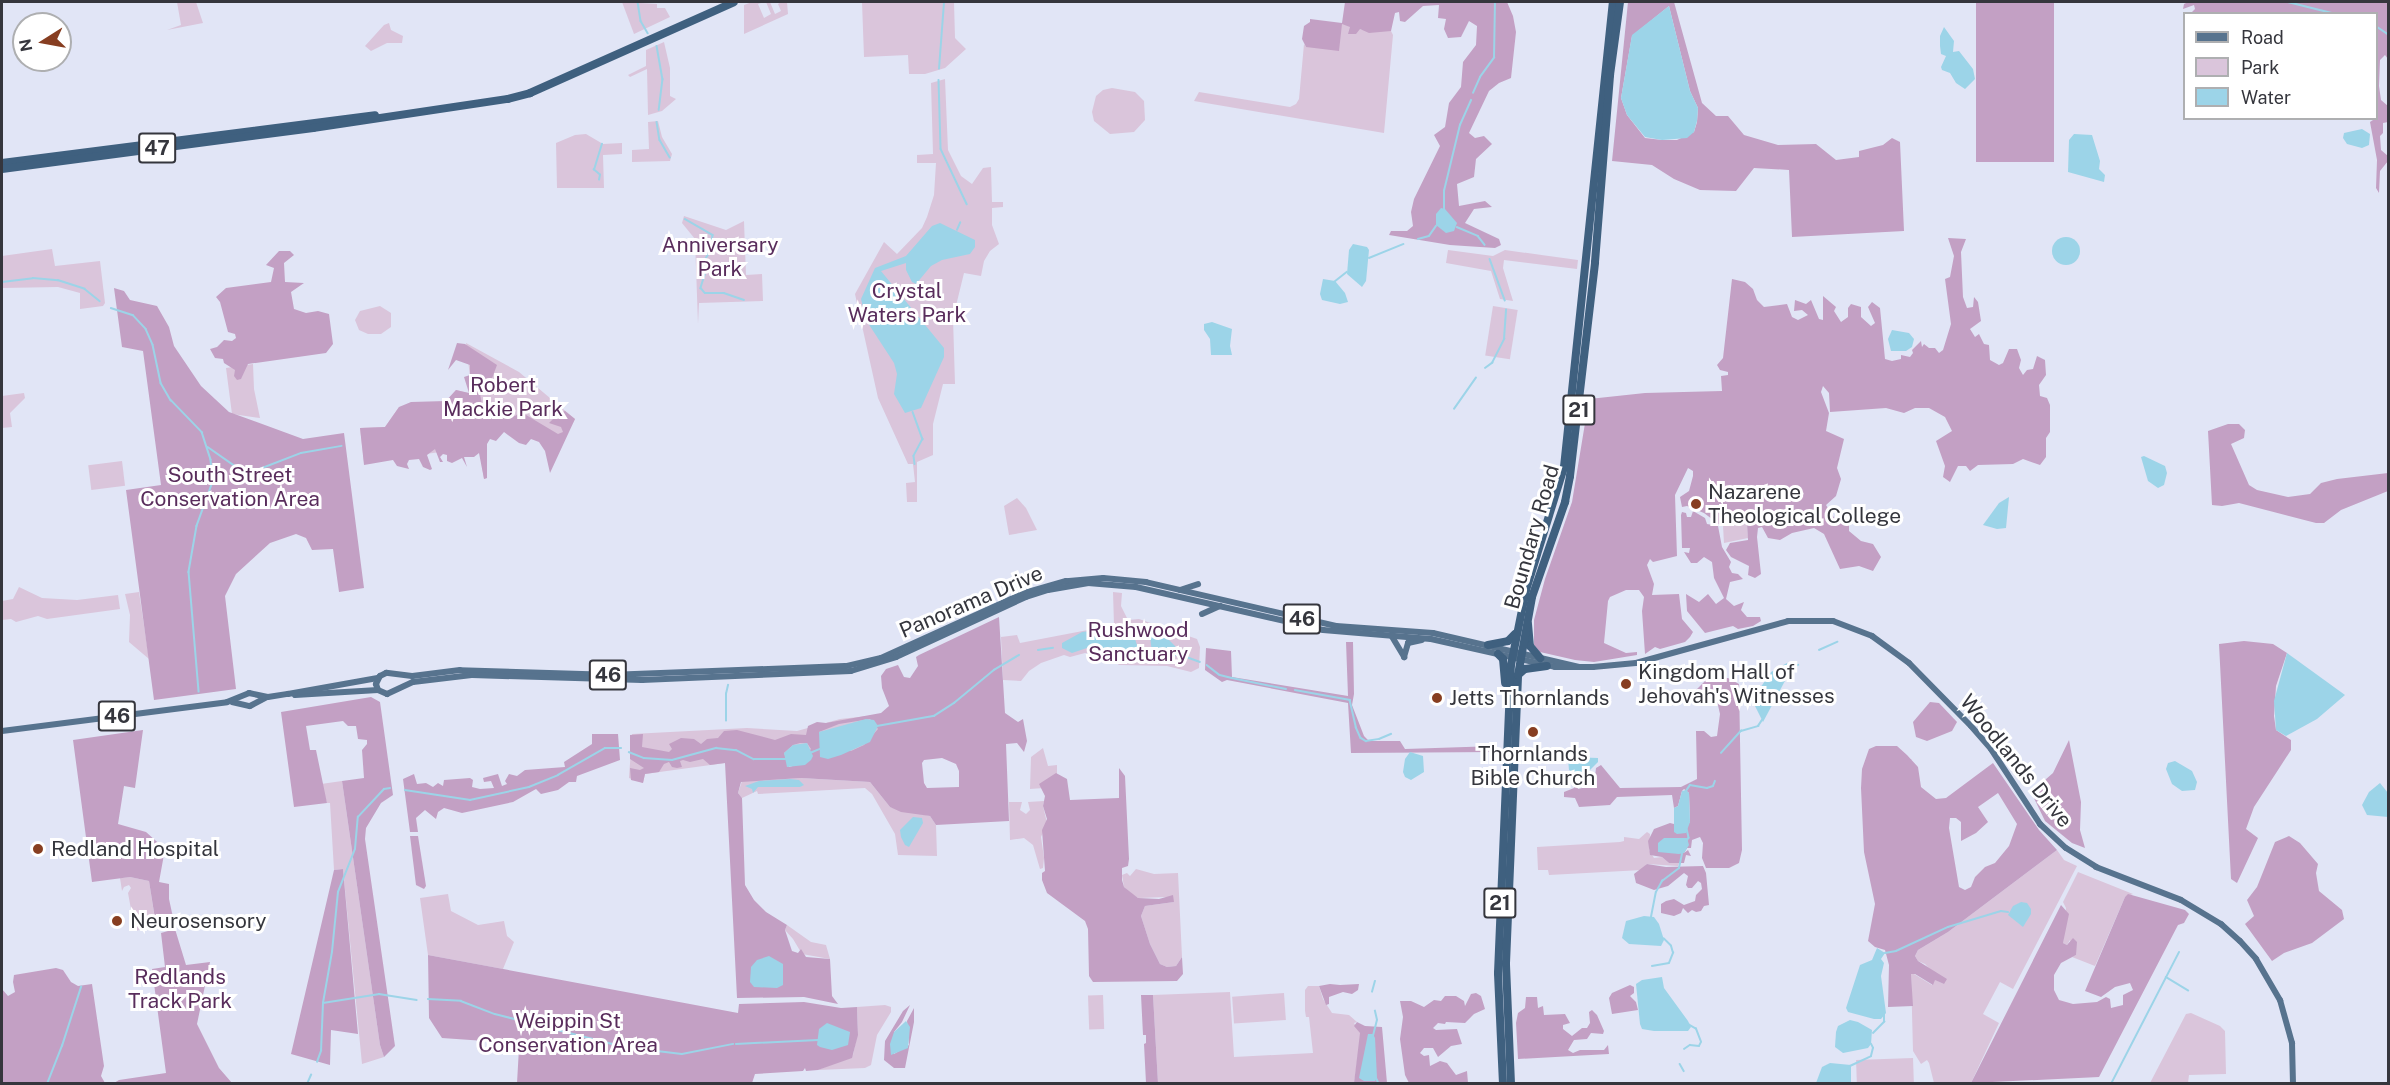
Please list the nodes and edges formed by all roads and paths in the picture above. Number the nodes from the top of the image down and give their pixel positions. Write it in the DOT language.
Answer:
graph roads {
  1 [pos="722,2"];
  2 [pos="734,2"];
  3 [pos="1612,2"];
  4 [pos="1620,2"];
  5 [pos="691,21"];
  6 [pos="665,27"];
  7 [pos="628,49"];
  8 [pos="421,112"];
  9 [pos="2,163"];
  10 [pos="2,169"];
  11 [pos="1563,489"];
  12 [pos="1198,584"];
  13 [pos="1176,590"];
  14 [pos="1221,606"];
  15 [pos="1202,615"];
  16 [pos="1527,617"];
  17 [pos="1515,634"];
  18 [pos="1391,635"];
  19 [pos="1431,639"];
  20 [pos="1488,645"];
  21 [pos="1498,654"];
  22 [pos="1516,655"];
  23 [pos="1540,658"];
  24 [pos="1547,666"];
  25 [pos="1579,667"];
  26 [pos="824,670"];
  27 [pos="393,675"];
  28 [pos="1518,675"];
  29 [pos="378,678"];
  30 [pos="378,690"];
  31 [pos="395,690"];
  32 [pos="288,694"];
  33 [pos="255,699"];
  34 [pos="244,700"];
  35 [pos="1506,723"];
  36 [pos="2,731"];
  37 [pos="1510,761"];
  38 [pos="1503,1083"];
  39 [pos="1511,1083"];
  40 [pos="2293,1083"];
  1 -- 6 [label="highway, 47"];
  2 -- 5 [label="highway, 47"];
  3 -- 11 [label="highway, Boundary Road / 21"];
  4 -- 11 [label="highway, Boundary Road / 21"];
  5 -- 6 [label="highway"];
  5 -- 7 [label="highway, 47"];
  6 -- 7 [label="highway, 47"];
  7 -- 8 [label="highway, 47"];
  8 -- 9 [label="highway, 47"];
  8 -- 10 [label="highway, 47"];
  11 -- 16 [label="highway, Boundary Road / 21"];
  11 -- 17 [label="highway, Boundary Road / 21"];
  12 -- 13 [label="main road"];
  13 -- 20 [label="main road, Panorama Drive / 46"];
  13 -- 26 [label="main road, Panorama Drive / 46"];
  14 -- 15 [label="main road"];
  14 -- 18 [label="main road, Panorama Drive / 46"];
  14 -- 26 [label="main road, Panorama Drive / 46"];
  16 -- 22 [label="highway, Boundary Road / 21"];
  16 -- 23 [label="highway"];
  17 -- 20 [label="highway"];
  17 -- 22 [label="highway, Boundary Road / 21"];
  18 -- 19 [label="main road, Panorama Drive / 46"];
  18 -- 19 [label="main road"];
  19 -- 21 [label="main road, Panorama Drive / 46"];
  20 -- 22 [label="main road, Panorama Drive / 46"];
  21 -- 22 [label="main road, Panorama Drive / 46"];
  21 -- 35 [label="highway"];
  22 -- 23 [label="main road, Woodlands Drive"];
  22 -- 24 [label="main road, Woodlands Drive"];
  22 -- 28 [label="highway, Boundary Road / 21"];
  22 -- 35 [label="highway, Boundary Road / 21"];
  23 -- 25 [label="main road, Woodlands Drive"];
  24 -- 25 [label="main road, Woodlands Drive"];
  24 -- 28 [label="highway"];
  25 -- 40 [label="main road, Woodlands Drive"];
  26 -- 27 [label="main road, 46"];
  26 -- 31 [label="main road, 46"];
  27 -- 29 [label="main road, 46"];
  27 -- 31 [label="main road"];
  28 -- 37 [label="highway, Boundary Road / 21"];
  29 -- 30 [label="main road"];
  29 -- 32 [label="main road, 46"];
  30 -- 31 [label="main road, 46"];
  30 -- 32 [label="main road, 46"];
  32 -- 33 [label="main road, 46"];
  33 -- 34 [label="main road, 46"];
  33 -- 34 [label="main road, 46"];
  34 -- 36 [label="main road, 46"];
  35 -- 37 [label="highway, Boundary Road / 21"];
  37 -- 38 [label="highway, Boundary Road / 21"];
  37 -- 39 [label="highway, Boundary Road / 21"];
}
